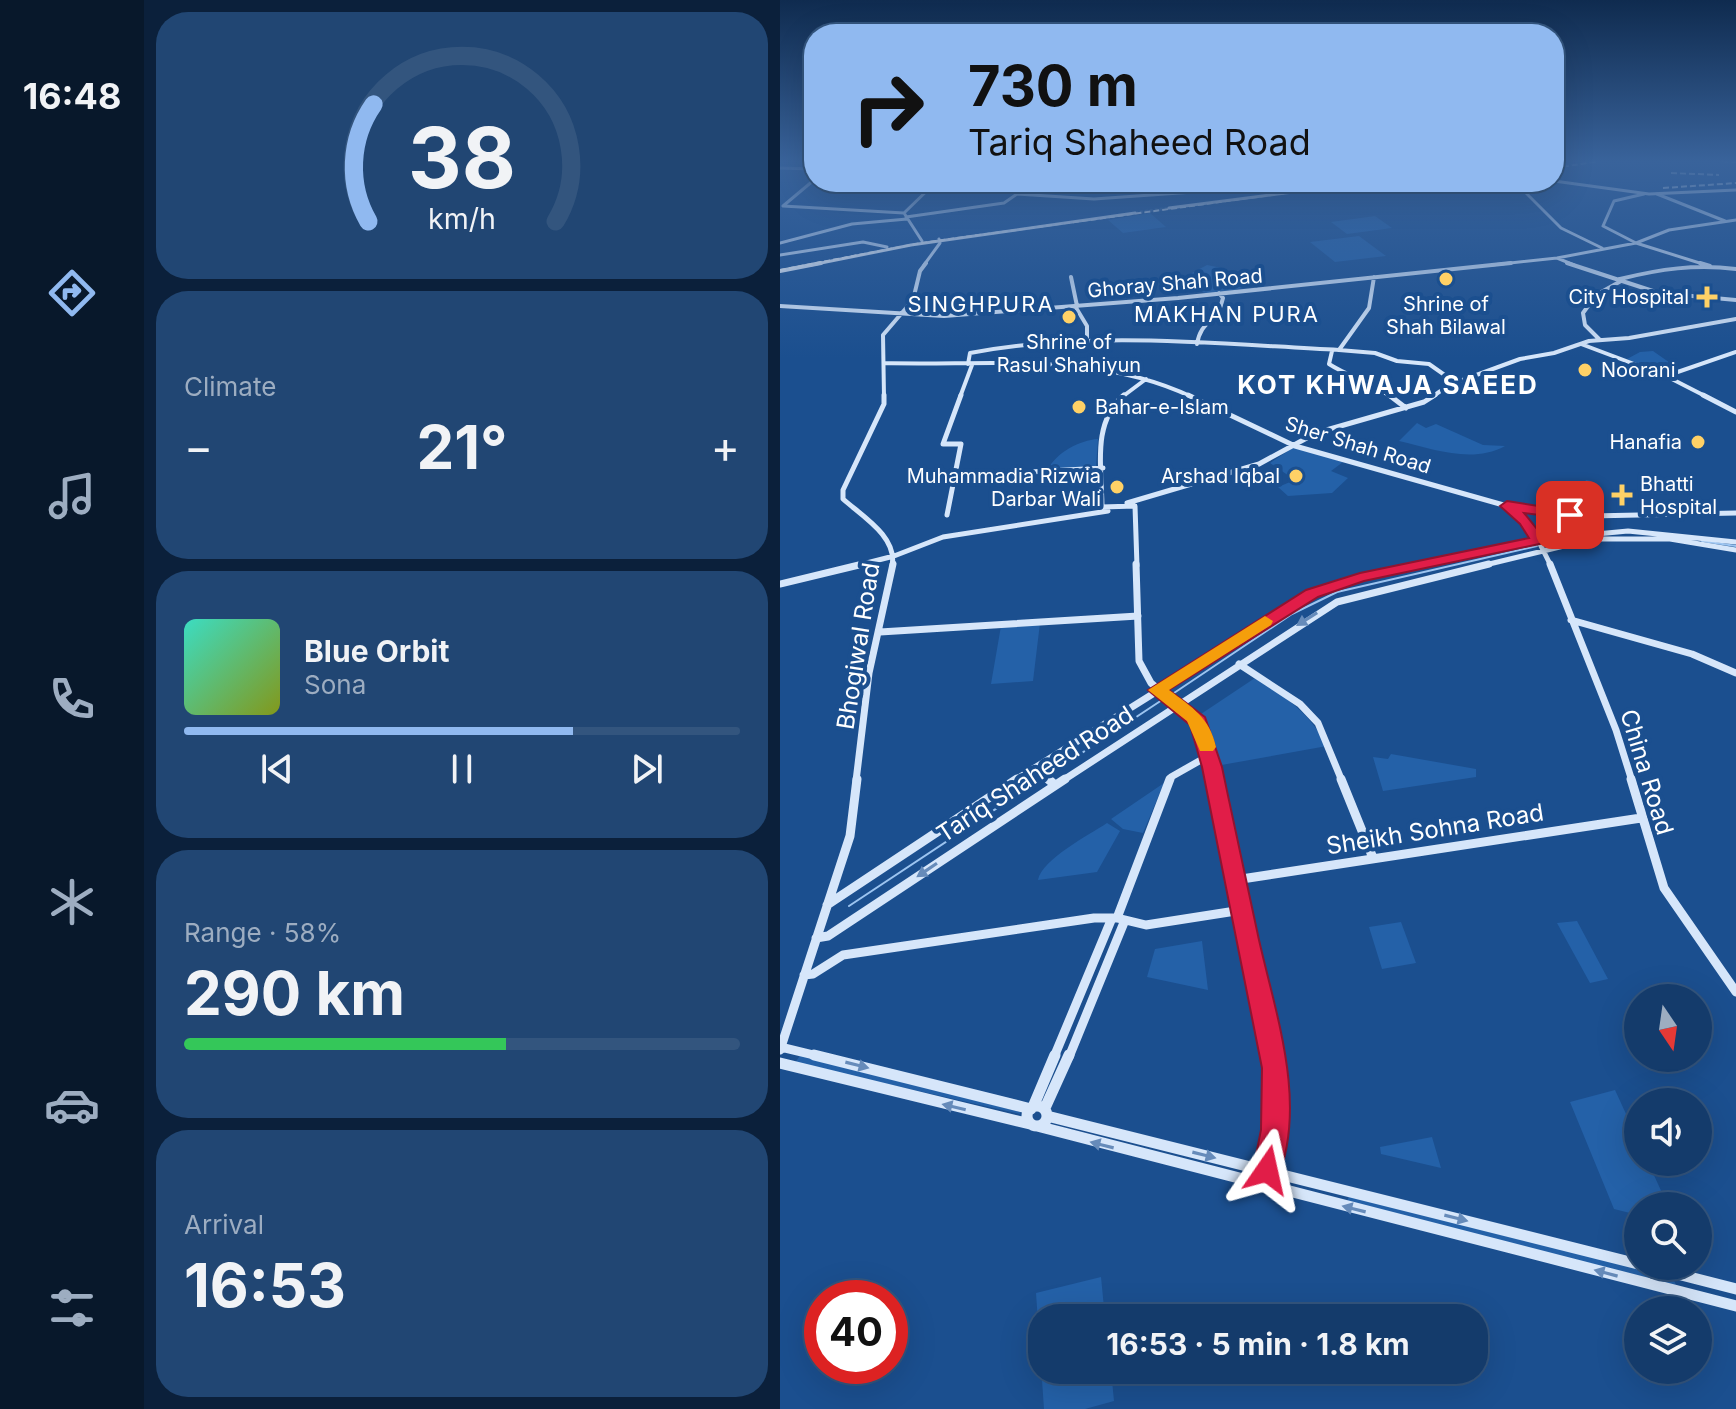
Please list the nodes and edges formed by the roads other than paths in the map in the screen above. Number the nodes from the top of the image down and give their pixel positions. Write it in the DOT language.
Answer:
graph roads {
  1 [pos="845,227"];
  2 [pos="913,227"];
  3 [pos="1032,227"];
  4 [pos="1560,227"];
  5 [pos="1607,227"];
  6 [pos="1693,227"];
  7 [pos="828,232"];
  8 [pos="940,240"];
  9 [pos="835,241"];
  10 [pos="922,241"];
  11 [pos="780,243"];
  12 [pos="1636,243"];
  13 [pos="887,247"];
  14 [pos="1604,249"];
  15 [pos="780,255"];
  16 [pos="1557,258"];
  17 [pos="1710,266"];
  18 [pos="1736,269"];
  19 [pos="780,270"];
  20 [pos="1071,277"];
  21 [pos="1374,277"];
  22 [pos="1618,280"];
  23 [pos="1219,293"];
  24 [pos="1736,300"];
  25 [pos="780,306"];
  26 [pos="1076,306"];
  27 [pos="905,312"];
  28 [pos="1736,319"];
  29 [pos="1600,340"];
  30 [pos="1087,342"];
  31 [pos="1197,344"];
  32 [pos="1581,344"];
  33 [pos="1336,350"];
  34 [pos="1736,352"];
  35 [pos="884,363"];
  36 [pos="970,364"];
  37 [pos="1666,376"];
  38 [pos="1146,379"];
  39 [pos="1456,383"];
  40 [pos="1406,408"];
  41 [pos="1736,412"];
  42 [pos="1295,446"];
  43 [pos="1103,468"];
  44 [pos="955,476"];
  45 [pos="1507,506"];
  46 [pos="1113,507"];
  47 [pos="1135,508"];
  48 [pos="1102,509"];
  49 [pos="1736,513"];
  50 [pos="947,515"];
  51 [pos="1736,542"];
  52 [pos="1542,545"];
  53 [pos="1736,550"];
  54 [pos="894,556"];
  55 [pos="780,584"];
  56 [pos="1138,616"];
  57 [pos="1571,620"];
  58 [pos="880,632"];
  59 [pos="1239,664"];
  60 [pos="1736,673"];
  61 [pos="1159,691"];
  62 [pos="1175,703"];
  63 [pos="1208,756"];
  64 [pos="1038,771"];
  65 [pos="1052,782"];
  66 [pos="1641,818"];
  67 [pos="1373,858"];
  68 [pos="1235,880"];
  69 [pos="827,905"];
  70 [pos="1242,910"];
  71 [pos="1118,919"];
  72 [pos="816,938"];
  73 [pos="804,975"];
  74 [pos="1736,992"];
  75 [pos="1071,1018"];
  76 [pos="1083,1020"];
  77 [pos="780,1048"];
  78 [pos="780,1063"];
  79 [pos="1039,1110"];
  80 [pos="1033,1125"];
  81 [pos="1267,1170"];
  82 [pos="1263,1187"];
  83 [pos="1624,1260"];
  84 [pos="1681,1280"];
  85 [pos="1701,1280"];
  86 [pos="1736,1289"];
  87 [pos="1681,1292"];
  88 [pos="1736,1306"];
  1 -- 7 [label="street"];
  2 -- 10 [label="street"];
  3 -- 8 [label="main road"];
  4 -- 14 [label="street"];
  5 -- 12 [label="street"];
  6 -- 12 [label="street, Ghoray Shah Road"];
  7 -- 9 [label="street"];
  7 -- 11 [label="street"];
  8 -- 10 [label="main road"];
  8 -- 19 [label="main road"];
  8 -- 27 [label="street, Bhogiwal Road"];
  9 -- 13 [label="street"];
  9 -- 15 [label="street"];
  10 -- 13 [label="main road"];
  12 -- 14 [label="street, Ghoray Shah Road"];
  12 -- 17 [label="street"];
  13 -- 19 [label="main road"];
  14 -- 16 [label="street, Ghoray Shah Road"];
  16 -- 21 [label="street, Ghoray Shah Road"];
  16 -- 22 [label="street"];
  17 -- 18 [label="street"];
  17 -- 22 [label="street"];
  20 -- 26 [label="street"];
  21 -- 23 [label="street, Ghoray Shah Road"];
  21 -- 33 [label="street"];
  22 -- 24 [label="street"];
  22 -- 29 [label="street"];
  23 -- 26 [label="street, Ghoray Shah Road"];
  23 -- 31 [label="street"];
  25 -- 27 [label="street, Ghoray Shah Road"];
  26 -- 27 [label="street, Ghoray Shah Road"];
  26 -- 30 [label="street"];
  27 -- 35 [label="street, Bhogiwal Road"];
  28 -- 29 [label="street"];
  29 -- 32 [label="street"];
  30 -- 31 [label="street"];
  30 -- 36 [label="street"];
  31 -- 33 [label="street"];
  32 -- 37 [label="street"];
  32 -- 39 [label="street"];
  33 -- 39 [label="street"];
  33 -- 40 [label="street"];
  34 -- 37 [label="street"];
  35 -- 36 [label="street, Sher Shah Road"];
  35 -- 54 [label="street, Bhogiwal Road"];
  36 -- 38 [label="street, Sher Shah Road"];
  36 -- 44 [label="street"];
  37 -- 41 [label="street"];
  38 -- 42 [label="street, Sher Shah Road"];
  38 -- 43 [label="street"];
  39 -- 40 [label="street"];
  40 -- 42 [label="street"];
  42 -- 45 [label="street, Sher Shah Road"];
  42 -- 46 [label="street"];
  43 -- 44 [label="street"];
  43 -- 48 [label="street"];
  44 -- 50 [label="street"];
  45 -- 49 [label="street, Sher Shah Road"];
  45 -- 52 [label="street, China Road"];
  46 -- 47 [label="street"];
  46 -- 48 [label="street"];
  47 -- 48 [label="street"];
  47 -- 56 [label="street"];
  48 -- 54 [label="street"];
  51 -- 52 [label="street, Tariq Shaheed Road"];
  52 -- 53 [label="street, Tariq Shaheed Road"];
  52 -- 57 [label="street, China Road"];
  52 -- 59 [label="street, Tariq Shaheed Road, one-way"];
  52 -- 61 [label="street, Tariq Shaheed Road"];
  54 -- 55 [label="street"];
  54 -- 58 [label="street, Bhogiwal Road"];
  56 -- 58 [label="street"];
  56 -- 61 [label="street"];
  57 -- 60 [label="street"];
  57 -- 66 [label="street, China Road"];
  58 -- 69 [label="street, Bhogiwal Road"];
  59 -- 62 [label="street, Tariq Shaheed Road"];
  59 -- 67 [label="street"];
  61 -- 62 [label="street"];
  61 -- 64 [label="street, Tariq Shaheed Road"];
  62 -- 63 [label="street"];
  62 -- 65 [label="street, Tariq Shaheed Road"];
  63 -- 68 [label="street"];
  63 -- 71 [label="street"];
  64 -- 65 [label="street"];
  64 -- 69 [label="street, Tariq Shaheed Road"];
  65 -- 72 [label="street, Tariq Shaheed Road, one-way"];
  66 -- 67 [label="street, Sheikh Sohna Road"];
  66 -- 74 [label="street, China Road"];
  67 -- 68 [label="street, Sheikh Sohna Road"];
  68 -- 70 [label="street"];
  69 -- 72 [label="street, Bhogiwal Road"];
  70 -- 71 [label="street"];
  70 -- 81 [label="street"];
  71 -- 73 [label="street"];
  71 -- 75 [label="street"];
  71 -- 76 [label="street"];
  72 -- 73 [label="street, Bhogiwal Road"];
  73 -- 77 [label="street, Bhogiwal Road"];
  75 -- 76 [label="street"];
  75 -- 79 [label="street"];
  76 -- 79 [label="street"];
  77 -- 79 [label="street, one-way"];
  80 -- 78 [label="street, one-way"];
  79 -- 80 [label="street"];
  79 -- 80 [label="street"];
  79 -- 81 [label="street, one-way"];
  82 -- 80 [label="street, one-way"];
  81 -- 82 [label="street"];
  81 -- 83 [label="street, one-way"];
  87 -- 82 [label="street, one-way"];
  84 -- 87 [label="street"];
  85 -- 86 [label="street"];
  87 -- 88 [label="street"];
}
